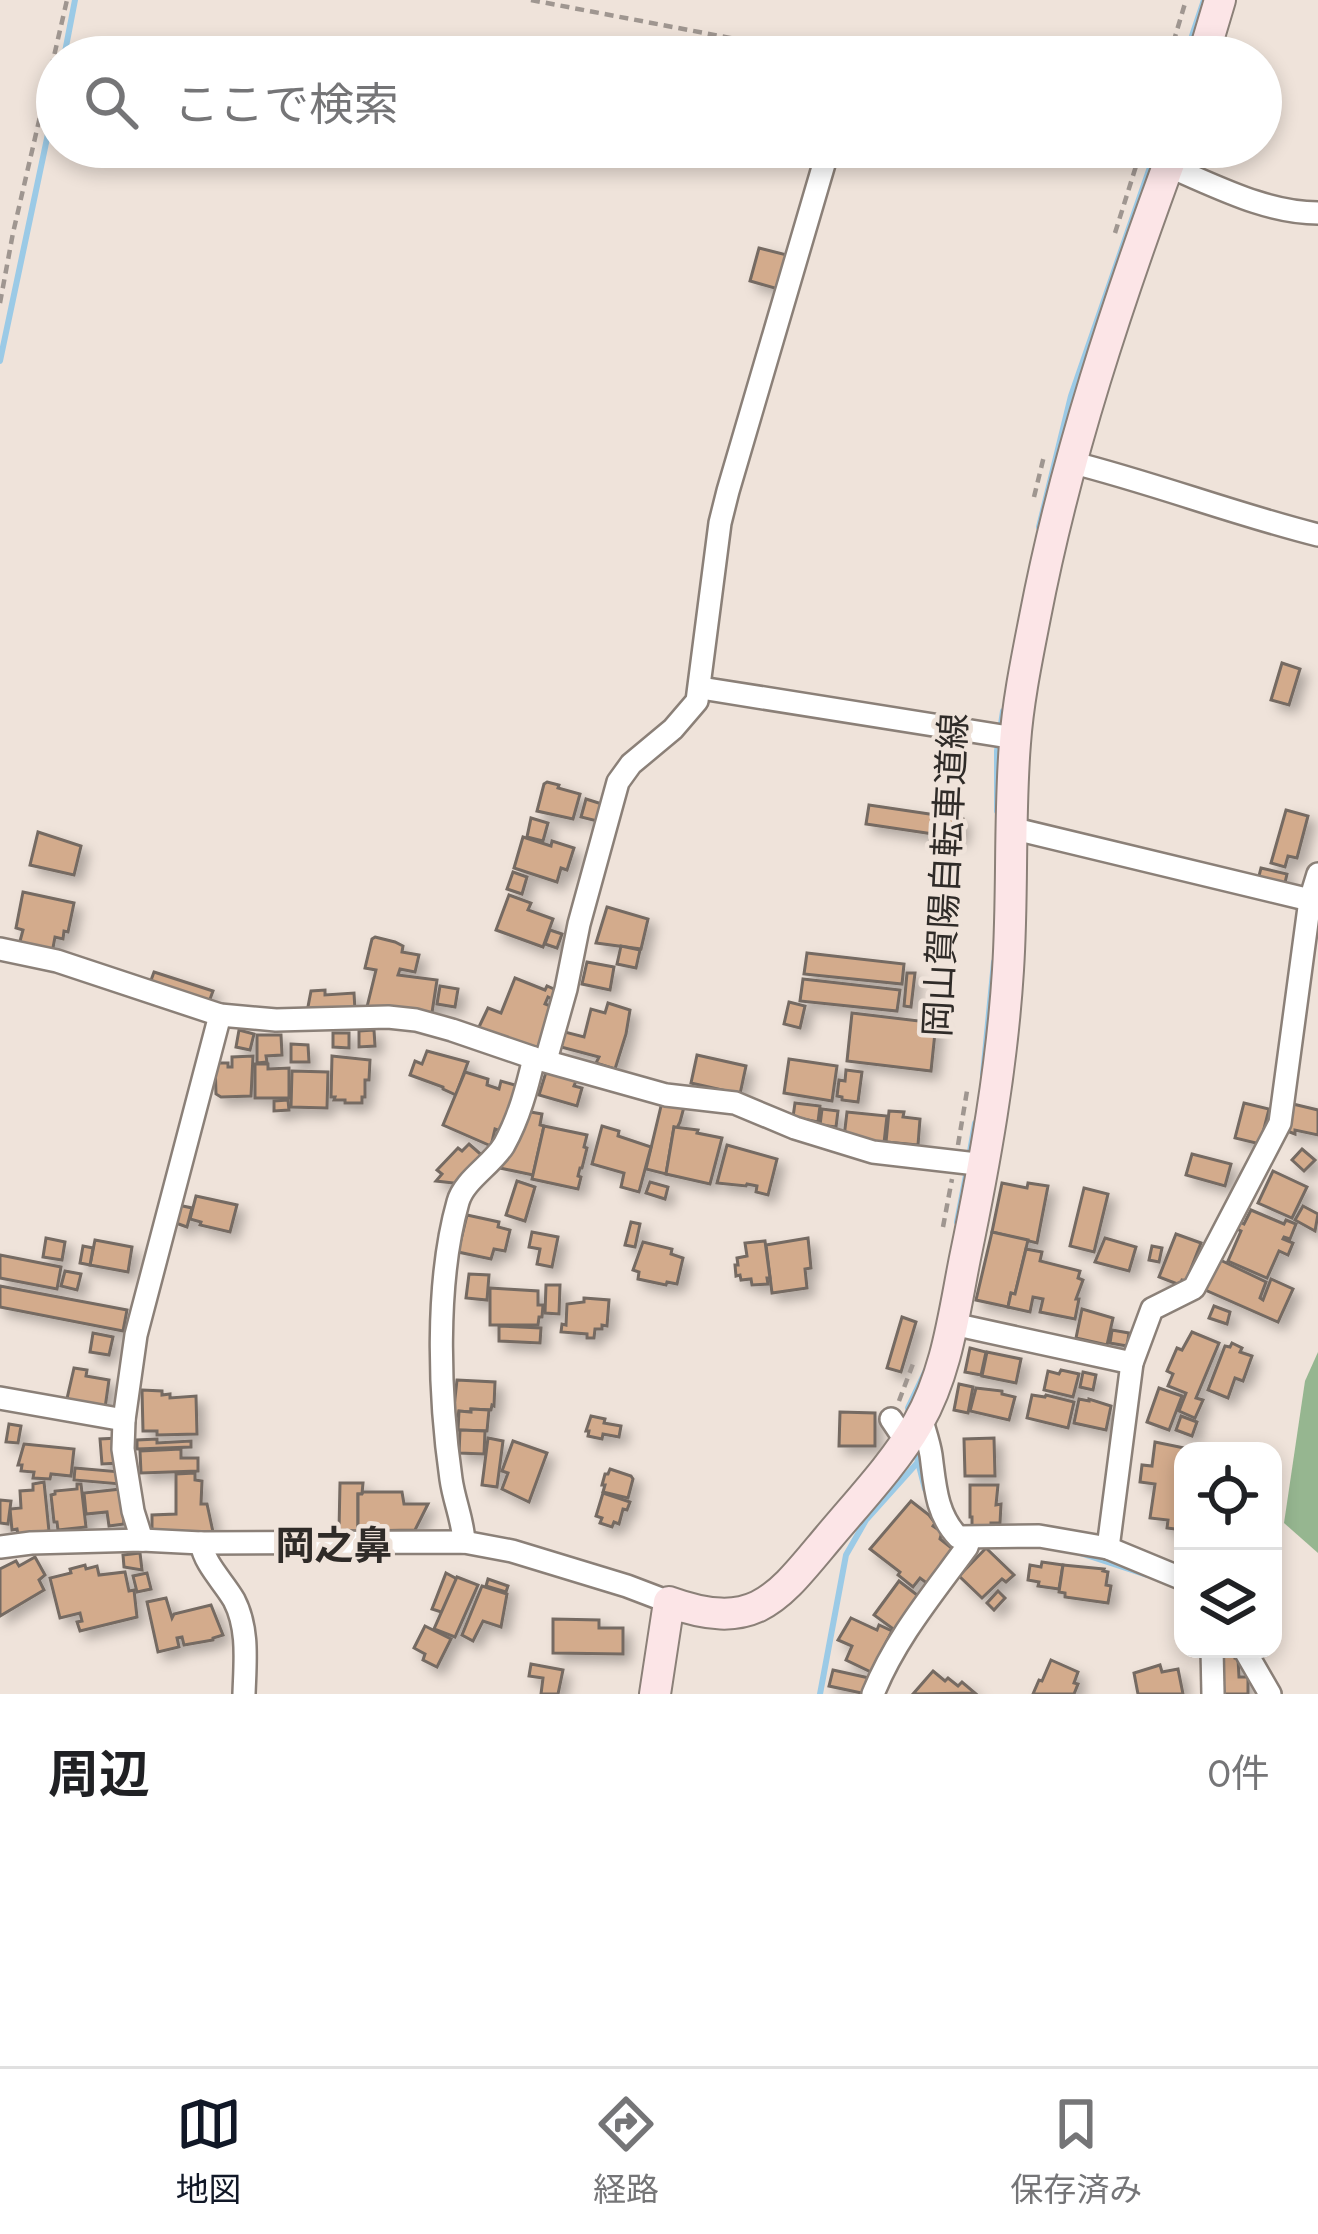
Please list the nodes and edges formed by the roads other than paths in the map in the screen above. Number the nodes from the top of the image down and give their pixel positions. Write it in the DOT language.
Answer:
graph roads {
  1 [pos="1220,0"];
  2 [pos="1210,36"];
  3 [pos="823,168"];
  4 [pos="1165,168"];
  5 [pos="1199,168"];
  6 [pos="1318,213"];
  7 [pos="1057,460"];
  8 [pos="1318,535"];
  9 [pos="701,688"];
  10 [pos="1006,736"];
  11 [pos="1011,828"];
  12 [pos="1318,874"];
  13 [pos="1310,900"];
  14 [pos="0,949"];
  15 [pos="1308,987"];
  16 [pos="220,1015"];
  17 [pos="540,1059"];
  18 [pos="969,1162"];
  19 [pos="953,1324"];
  20 [pos="1132,1363"];
  21 [pos="0,1398"];
  22 [pos="124,1420"];
  23 [pos="908,1428"];
  24 [pos="142,1540"];
  25 [pos="464,1542"];
  26 [pos="969,1542"];
  27 [pos="201,1543"];
  28 [pos="0,1547"];
  29 [pos="1108,1548"];
  30 [pos="1174,1575"];
  31 [pos="670,1602"];
  32 [pos="1212,1658"];
  33 [pos="1249,1658"];
  34 [pos="244,1694"];
  35 [pos="655,1694"];
  36 [pos="873,1694"];
  37 [pos="1213,1694"];
  38 [pos="1270,1694"];
  1 -- 2 [label="street"];
  3 -- 9 [label="street"];
  4 -- 7 [label="street"];
  5 -- 6 [label="street"];
  7 -- 8 [label="street"];
  7 -- 10 [label="street"];
  9 -- 10 [label="street"];
  9 -- 17 [label="street"];
  10 -- 11 [label="street"];
  11 -- 13 [label="street"];
  11 -- 18 [label="street"];
  12 -- 13 [label="street"];
  13 -- 15 [label="street"];
  14 -- 16 [label="street"];
  15 -- 20 [label="street"];
  16 -- 17 [label="street"];
  16 -- 22 [label="street"];
  17 -- 18 [label="street"];
  17 -- 25 [label="street"];
  18 -- 19 [label="street"];
  19 -- 20 [label="street"];
  19 -- 23 [label="street"];
  20 -- 29 [label="street"];
  21 -- 22 [label="street"];
  22 -- 24 [label="street"];
  23 -- 26 [label="street"];
  23 -- 31 [label="street"];
  24 -- 27 [label="street"];
  24 -- 28 [label="street"];
  25 -- 27 [label="street"];
  25 -- 31 [label="street"];
  26 -- 29 [label="street"];
  26 -- 36 [label="street"];
  27 -- 34 [label="street"];
  29 -- 30 [label="street"];
  31 -- 35 [label="street"];
  32 -- 37 [label="street"];
  33 -- 38 [label="street"];
}
